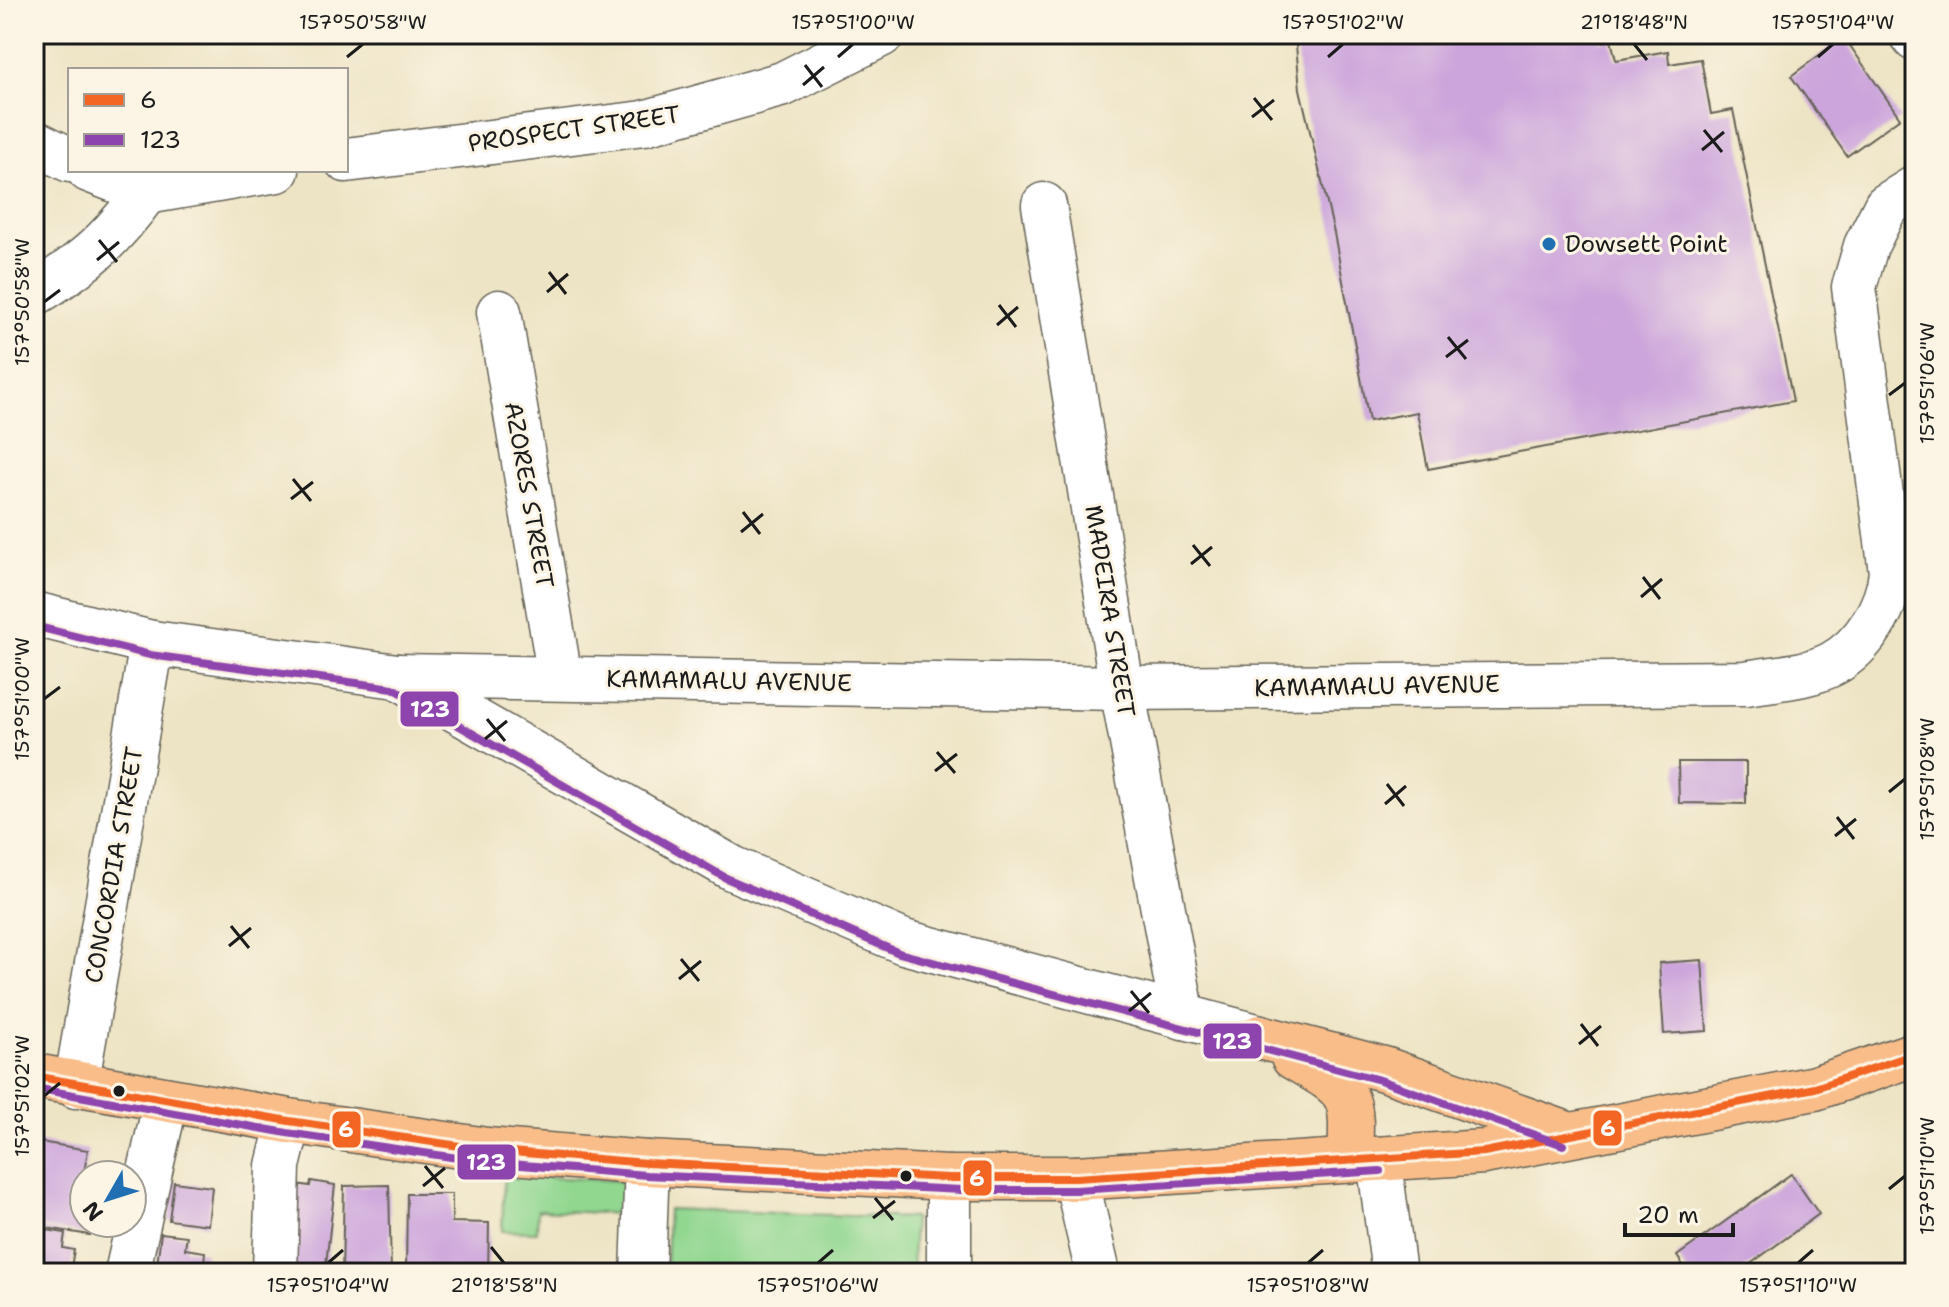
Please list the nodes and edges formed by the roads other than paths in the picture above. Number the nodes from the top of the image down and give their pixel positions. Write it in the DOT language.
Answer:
graph roads {
  1 [pos="882,34"];
  2 [pos="1911,34"];
  3 [pos="1915,39"];
  4 [pos="34,142"];
  5 [pos="68,159"];
  6 [pos="348,160"];
  7 [pos="94,172"];
  8 [pos="265,172"];
  9 [pos="1915,188"];
  10 [pos="146,192"];
  11 [pos="1044,205"];
  12 [pos="34,294"];
  13 [pos="499,312"];
  14 [pos="34,614"];
  15 [pos="152,643"];
  16 [pos="397,676"];
  17 [pos="560,678"];
  18 [pos="1122,688"];
  19 [pos="1183,1017"];
  20 [pos="1260,1037"];
  21 [pos="1915,1054"];
  22 [pos="34,1076"];
  23 [pos="76,1086"];
  24 [pos="166,1100"];
  25 [pos="289,1121"];
  26 [pos="1567,1134"];
  27 [pos="1364,1159"];
  28 [pos="647,1163"];
  29 [pos="949,1178"];
  30 [pos="1076,1178"];
  31 [pos="127,1273"];
  32 [pos="275,1273"];
  33 [pos="643,1273"];
  34 [pos="949,1273"];
  35 [pos="1098,1273"];
  36 [pos="1394,1273"];
  1 -- 6 [label="street, PROSPECT STREET"];
  2 -- 3 [label="street"];
  4 -- 5 [label="street"];
  7 -- 10 [label="street"];
  8 -- 10 [label="street"];
  9 -- 18 [label="street, KAMAMALU AVENUE"];
  10 -- 12 [label="street"];
  11 -- 18 [label="street, MADEIRA STREET"];
  13 -- 17 [label="street, AZORES STREET"];
  14 -- 15 [label="street, KAMAMALU AVENUE"];
  15 -- 16 [label="street, KAMAMALU AVENUE"];
  15 -- 23 [label="street, CONCORDIA STREET"];
  16 -- 17 [label="street, KAMAMALU AVENUE"];
  16 -- 19 [label="street"];
  17 -- 18 [label="street, KAMAMALU AVENUE"];
  18 -- 19 [label="street, MADEIRA STREET"];
  19 -- 20 [label="street"];
  20 -- 26 [label="main road"];
  20 -- 27 [label="main road"];
  21 -- 26 [label="main road"];
  22 -- 23 [label="main road"];
  23 -- 24 [label="main road"];
  24 -- 25 [label="main road"];
  24 -- 31 [label="street"];
  25 -- 28 [label="main road"];
  25 -- 32 [label="street"];
  26 -- 27 [label="main road"];
  27 -- 30 [label="main road"];
  27 -- 36 [label="street"];
  28 -- 29 [label="main road"];
  28 -- 33 [label="street"];
  29 -- 30 [label="main road"];
  29 -- 34 [label="street"];
  30 -- 35 [label="street"];
}
